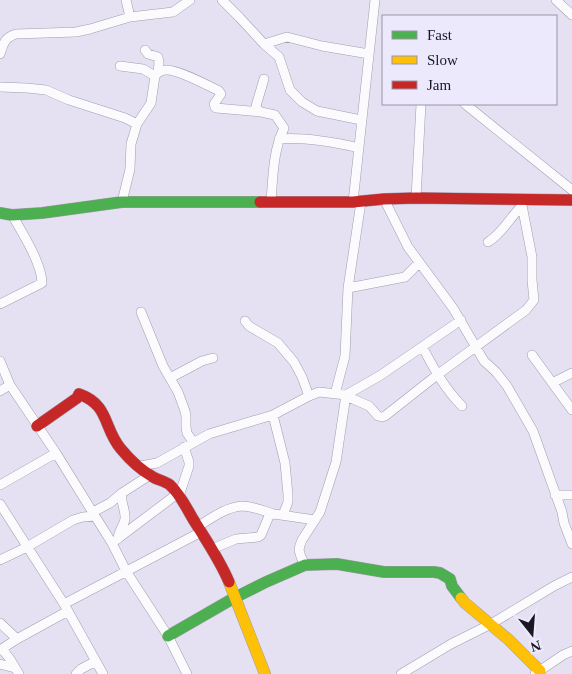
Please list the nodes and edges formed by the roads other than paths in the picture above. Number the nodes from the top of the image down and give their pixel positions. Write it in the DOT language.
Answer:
graph roads {
  1 [pos="126,0"];
  2 [pos="190,0"];
  3 [pos="222,0"];
  4 [pos="375,0"];
  5 [pos="557,0"];
  6 [pos="572,15"];
  7 [pos="130,17"];
  8 [pos="264,44"];
  9 [pos="145,50"];
  10 [pos="0,54"];
  11 [pos="369,54"];
  12 [pos="120,66"];
  13 [pos="157,74"];
  14 [pos="264,79"];
  15 [pos="0,86"];
  16 [pos="421,105"];
  17 [pos="465,105"];
  18 [pos="261,112"];
  19 [pos="361,120"];
  20 [pos="137,124"];
  21 [pos="279,139"];
  22 [pos="359,148"];
  23 [pos="572,190"];
  24 [pos="416,198"];
  25 [pos="384,199"];
  26 [pos="572,200"];
  27 [pos="122,202"];
  28 [pos="271,202"];
  29 [pos="357,202"];
  30 [pos="521,204"];
  31 [pos="6,214"];
  32 [pos="488,242"];
  33 [pos="419,263"];
  34 [pos="348,288"];
  35 [pos="0,304"];
  36 [pos="140,312"];
  37 [pos="461,320"];
  38 [pos="245,321"];
  39 [pos="476,346"];
  40 [pos="423,348"];
  41 [pos="532,355"];
  42 [pos="213,358"];
  43 [pos="0,361"];
  44 [pos="572,373"];
  45 [pos="437,375"];
  46 [pos="170,378"];
  47 [pos="552,383"];
  48 [pos="10,385"];
  49 [pos="0,391"];
  50 [pos="335,394"];
  51 [pos="346,395"];
  52 [pos="309,396"];
  53 [pos="462,406"];
  54 [pos="572,410"];
  55 [pos="273,416"];
  56 [pos="37,426"];
  57 [pos="194,442"];
  58 [pos="184,447"];
  59 [pos="56,453"];
  60 [pos="140,466"];
  61 [pos="150,475"];
  62 [pos="0,484"];
  63 [pos="122,493"];
  64 [pos="178,494"];
  65 [pos="555,495"];
  66 [pos="572,495"];
  67 [pos="0,504"];
  68 [pos="94,514"];
  69 [pos="278,515"];
  70 [pos="315,520"];
  71 [pos="199,529"];
  72 [pos="115,541"];
  73 [pos="572,544"];
  74 [pos="27,547"];
  75 [pos="212,548"];
  76 [pos="0,560"];
  77 [pos="304,565"];
  78 [pos="126,571"];
  79 [pos="572,577"];
  80 [pos="234,598"];
  81 [pos="66,607"];
  82 [pos="0,623"];
  83 [pos="491,624"];
  84 [pos="168,636"];
  85 [pos="17,640"];
  86 [pos="1,650"];
  87 [pos="572,651"];
  88 [pos="96,661"];
  89 [pos="0,664"];
  90 [pos="17,671"];
  91 [pos="542,672"];
  92 [pos="262,673"];
  93 [pos="76,674"];
  94 [pos="104,674"];
  95 [pos="187,674"];
  96 [pos="401,674"];
  1 -- 7 [label="street"];
  2 -- 7 [label="street"];
  3 -- 8 [label="street"];
  4 -- 11 [label="street"];
  5 -- 6 [label="street"];
  7 -- 10 [label="street"];
  8 -- 11 [label="street"];
  8 -- 19 [label="street"];
  9 -- 13 [label="street"];
  11 -- 19 [label="street"];
  12 -- 13 [label="street"];
  13 -- 18 [label="street"];
  13 -- 20 [label="street"];
  14 -- 18 [label="street"];
  15 -- 20 [label="street"];
  16 -- 24 [label="street"];
  17 -- 23 [label="street"];
  18 -- 21 [label="street"];
  19 -- 22 [label="street"];
  20 -- 27 [label="street"];
  21 -- 22 [label="street"];
  21 -- 28 [label="street"];
  22 -- 29 [label="street"];
  24 -- 25 [label="street"];
  24 -- 30 [label="street"];
  25 -- 29 [label="street"];
  25 -- 33 [label="street"];
  26 -- 30 [label="street"];
  27 -- 28 [label="street"];
  27 -- 31 [label="street"];
  28 -- 29 [label="street"];
  29 -- 34 [label="street"];
  30 -- 32 [label="street"];
  30 -- 39 [label="street"];
  31 -- 35 [label="street"];
  33 -- 34 [label="street"];
  33 -- 37 [label="street"];
  34 -- 50 [label="street"];
  36 -- 46 [label="street"];
  37 -- 39 [label="street"];
  37 -- 40 [label="street"];
  38 -- 52 [label="street"];
  39 -- 45 [label="street"];
  39 -- 65 [label="street"];
  40 -- 45 [label="street"];
  40 -- 51 [label="street"];
  41 -- 47 [label="street"];
  42 -- 46 [label="street"];
  43 -- 48 [label="street"];
  44 -- 47 [label="street"];
  45 -- 51 [label="street"];
  45 -- 53 [label="street"];
  46 -- 57 [label="street"];
  47 -- 54 [label="street"];
  48 -- 49 [label="street"];
  48 -- 56 [label="street"];
  50 -- 51 [label="street"];
  50 -- 52 [label="street"];
  51 -- 70 [label="street"];
  52 -- 55 [label="street"];
  55 -- 57 [label="street"];
  55 -- 69 [label="street"];
  56 -- 59 [label="street"];
  56 -- 60 [label="street"];
  57 -- 58 [label="street"];
  58 -- 60 [label="street"];
  58 -- 64 [label="street"];
  59 -- 62 [label="street"];
  59 -- 68 [label="street"];
  60 -- 61 [label="street"];
  61 -- 63 [label="street"];
  61 -- 64 [label="street"];
  63 -- 68 [label="street"];
  63 -- 72 [label="street"];
  64 -- 71 [label="street"];
  64 -- 72 [label="street"];
  65 -- 66 [label="street"];
  65 -- 73 [label="street"];
  67 -- 74 [label="street"];
  68 -- 72 [label="street"];
  68 -- 74 [label="street"];
  69 -- 70 [label="street"];
  69 -- 71 [label="street"];
  69 -- 75 [label="street"];
  70 -- 77 [label="street"];
  71 -- 75 [label="street"];
  71 -- 78 [label="street"];
  72 -- 78 [label="street"];
  74 -- 76 [label="street"];
  74 -- 81 [label="street"];
  75 -- 80 [label="street"];
  77 -- 80 [label="street"];
  77 -- 83 [label="street"];
  78 -- 81 [label="street"];
  78 -- 84 [label="street"];
  79 -- 83 [label="street"];
  80 -- 84 [label="street"];
  80 -- 92 [label="street"];
  81 -- 85 [label="street"];
  81 -- 88 [label="street"];
  82 -- 85 [label="street"];
  83 -- 91 [label="street"];
  83 -- 96 [label="street"];
  84 -- 95 [label="street"];
  85 -- 86 [label="street"];
  86 -- 90 [label="street"];
  87 -- 91 [label="street"];
  88 -- 93 [label="street"];
  88 -- 94 [label="street"];
  89 -- 90 [label="street"];
}
